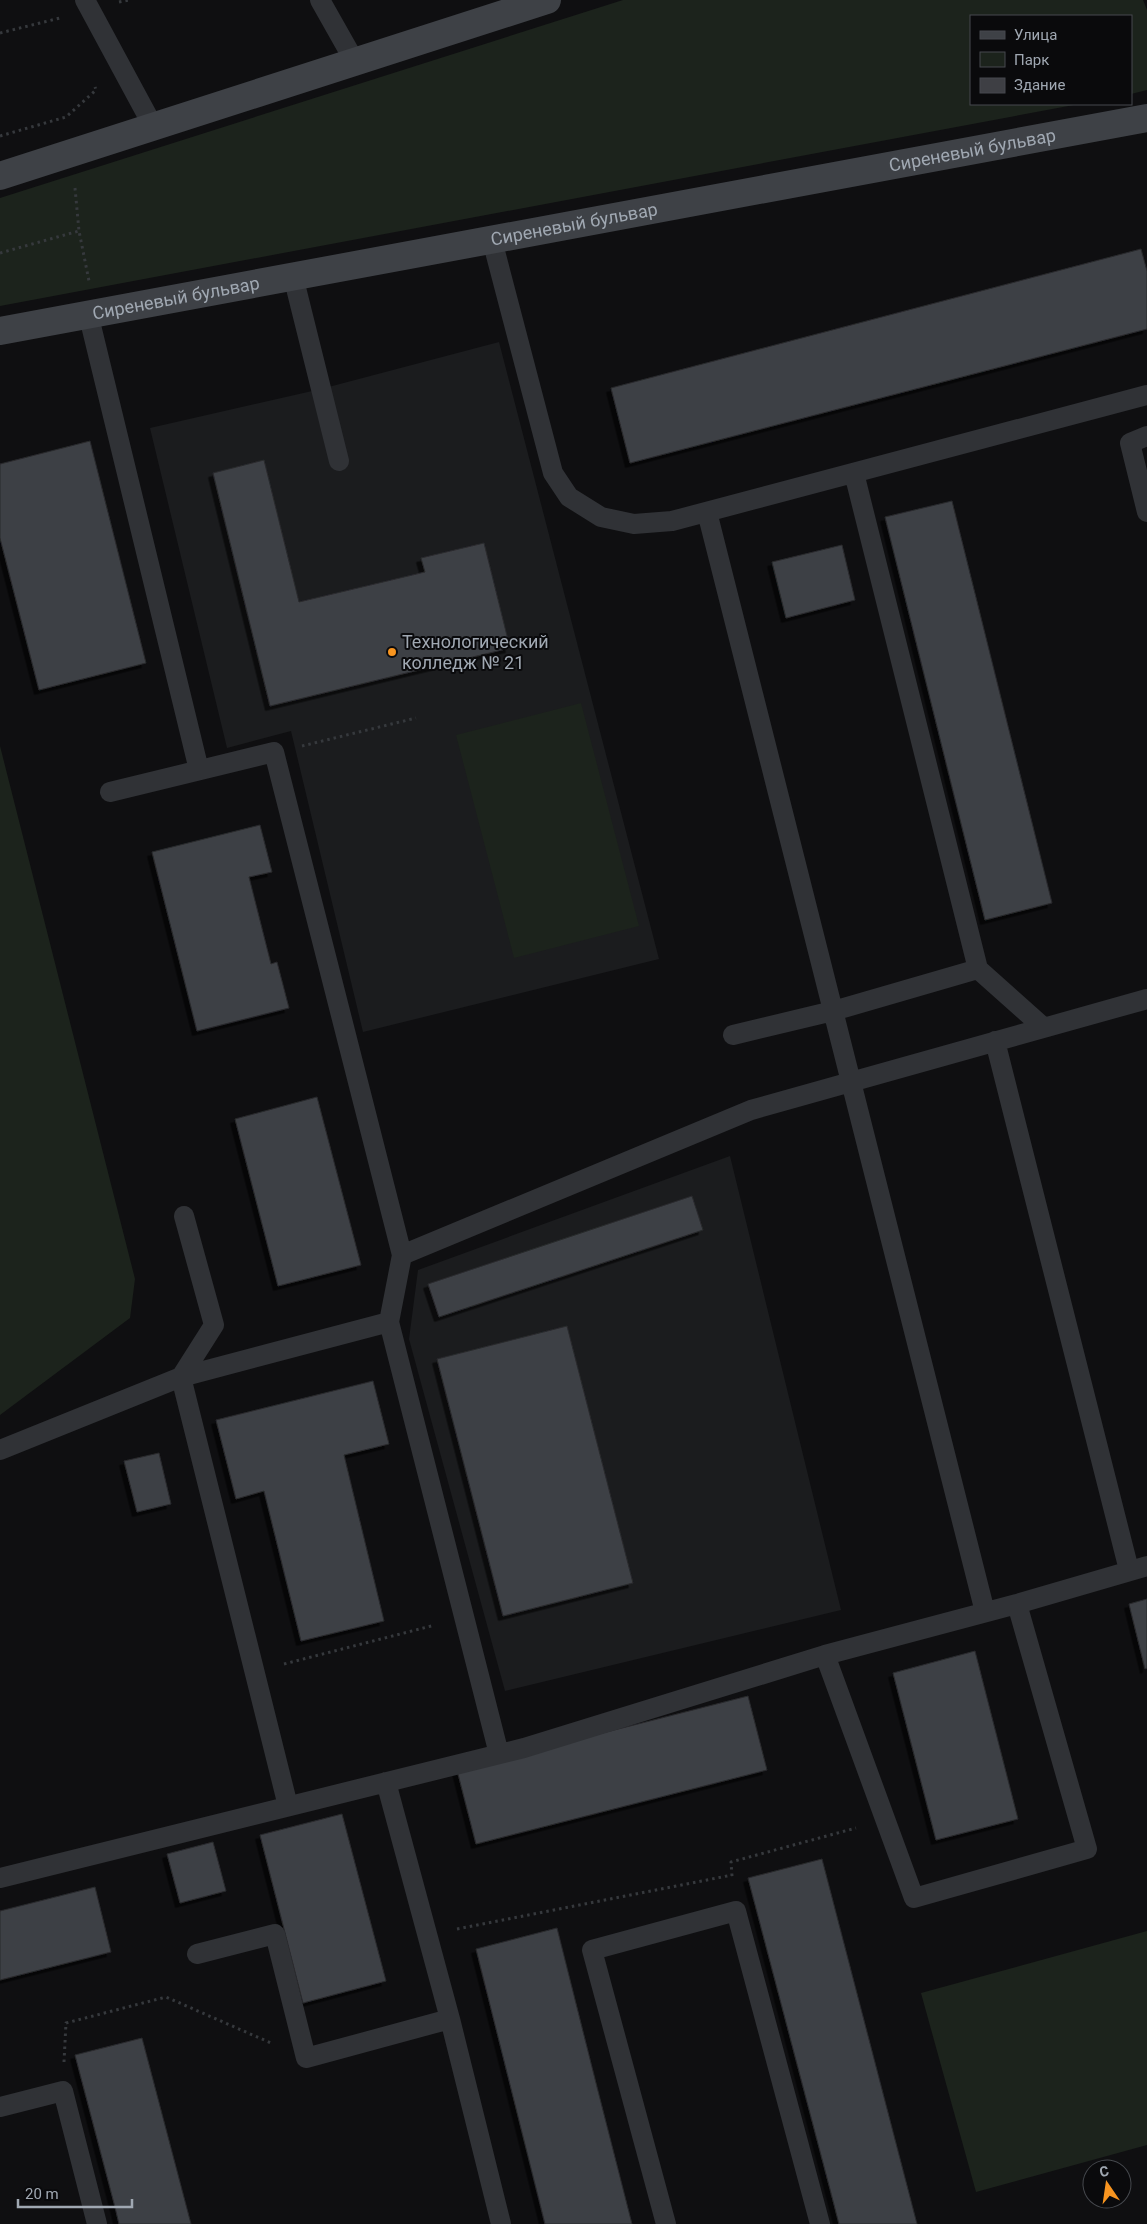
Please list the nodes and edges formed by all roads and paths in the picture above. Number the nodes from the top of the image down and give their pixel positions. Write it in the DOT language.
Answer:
graph roads {
  1 [pos="85,0"];
  2 [pos="320,0"];
  3 [pos="546,0"];
  4 [pos="355,62"];
  5 [pos="93,80"];
  6 [pos="60,118"];
  7 [pos="1147,118"];
  8 [pos="154,126"];
  9 [pos="0,136"];
  10 [pos="71,153"];
  11 [pos="0,176"];
  12 [pos="79,231"];
  13 [pos="492,240"];
  14 [pos="0,252"];
  15 [pos="293,276"];
  16 [pos="92,313"];
  17 [pos="0,331"];
  18 [pos="1147,395"];
  19 [pos="1147,436"];
  20 [pos="339,461"];
  21 [pos="854,473"];
  22 [pos="707,512"];
  23 [pos="1147,512"];
  24 [pos="416,718"];
  25 [pos="274,752"];
  26 [pos="199,770"];
  27 [pos="110,792"];
  28 [pos="978,969"];
  29 [pos="1147,999"];
  30 [pos="833,1010"];
  31 [pos="1043,1027"];
  32 [pos="733,1036"];
  33 [pos="995,1041"];
  34 [pos="851,1083"];
  35 [pos="184,1216"];
  36 [pos="402,1255"];
  37 [pos="388,1322"];
  38 [pos="181,1377"];
  39 [pos="0,1450"];
  40 [pos="1138,1568"];
  41 [pos="1017,1604"];
  42 [pos="985,1612"];
  43 [pos="464,1618"];
  44 [pos="825,1655"];
  45 [pos="254,1672"];
  46 [pos="499,1754"];
  47 [pos="386,1782"];
  48 [pos="288,1806"];
  49 [pos="886,1820"];
  50 [pos="732,1875"];
  51 [pos="0,1878"];
  52 [pos="736,1911"];
  53 [pos="427,1934"];
  54 [pos="197,1954"];
  55 [pos="450,2019"];
  56 [pos="306,2058"];
  57 [pos="63,2091"];
  58 [pos="0,2107"];
  59 [pos="97,2224"];
  60 [pos="502,2224"];
  61 [pos="666,2224"];
  62 [pos="820,2224"];
  1 -- 8 [label="lane"];
  2 -- 4 [label="lane"];
  3 -- 4 [label="main road"];
  4 -- 8 [label="main road"];
  5 -- 6 [label="path"];
  6 -- 9 [label="path"];
  6 -- 10 [label="path"];
  7 -- 13 [label="main road, Сиреневый бульвар"];
  8 -- 10 [label="main road"];
  10 -- 11 [label="main road"];
  10 -- 12 [label="path"];
  12 -- 14 [label="path"];
  12 -- 16 [label="path"];
  13 -- 15 [label="main road, Сиреневый бульвар"];
  13 -- 22 [label="lane"];
  15 -- 16 [label="main road, Сиреневый бульвар"];
  15 -- 20 [label="lane"];
  16 -- 17 [label="main road, Сиреневый бульвар"];
  16 -- 26 [label="lane"];
  18 -- 21 [label="lane"];
  19 -- 23 [label="lane"];
  21 -- 22 [label="lane"];
  21 -- 28 [label="lane"];
  22 -- 30 [label="lane"];
  24 -- 25 [label="path"];
  25 -- 26 [label="lane"];
  25 -- 36 [label="lane"];
  26 -- 27 [label="lane"];
  28 -- 30 [label="lane"];
  28 -- 31 [label="lane"];
  29 -- 31 [label="lane"];
  30 -- 32 [label="lane"];
  30 -- 34 [label="lane"];
  31 -- 33 [label="lane"];
  33 -- 34 [label="lane"];
  33 -- 40 [label="lane"];
  34 -- 36 [label="lane"];
  34 -- 42 [label="lane"];
  35 -- 38 [label="lane"];
  36 -- 37 [label="lane"];
  37 -- 38 [label="lane"];
  37 -- 43 [label="lane"];
  38 -- 39 [label="lane"];
  38 -- 45 [label="lane"];
  40 -- 41 [label="lane"];
  41 -- 42 [label="lane"];
  41 -- 49 [label="lane"];
  42 -- 44 [label="lane"];
  43 -- 45 [label="path"];
  43 -- 46 [label="lane"];
  44 -- 46 [label="lane"];
  44 -- 49 [label="lane"];
  45 -- 48 [label="lane"];
  46 -- 47 [label="lane"];
  47 -- 48 [label="lane"];
  47 -- 53 [label="lane"];
  48 -- 51 [label="lane"];
  49 -- 50 [label="path"];
  50 -- 52 [label="path"];
  50 -- 53 [label="path"];
  52 -- 61 [label="lane"];
  52 -- 62 [label="lane"];
  53 -- 55 [label="lane"];
  54 -- 56 [label="lane"];
  55 -- 56 [label="lane"];
  55 -- 60 [label="lane"];
  56 -- 57 [label="path"];
  57 -- 58 [label="lane"];
  57 -- 59 [label="lane"];
}
